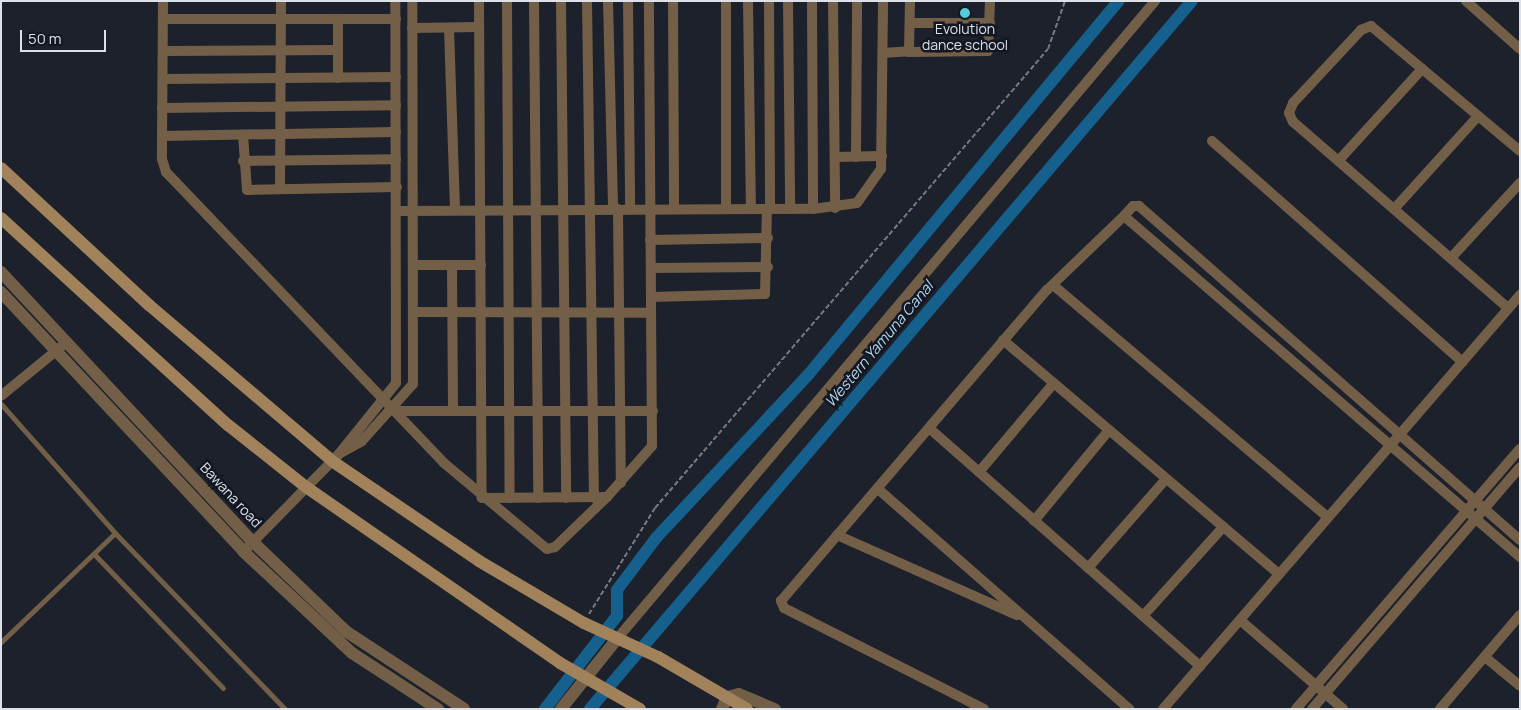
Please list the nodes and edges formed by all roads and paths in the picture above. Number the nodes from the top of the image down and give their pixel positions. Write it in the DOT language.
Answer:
graph roads {
  1 [pos="163,1"];
  2 [pos="281,1"];
  3 [pos="395,1"];
  4 [pos="412,1"];
  5 [pos="479,1"];
  6 [pos="507,1"];
  7 [pos="534,1"];
  8 [pos="561,1"];
  9 [pos="587,1"];
  10 [pos="608,1"];
  11 [pos="628,1"];
  12 [pos="649,1"];
  13 [pos="673,1"];
  14 [pos="726,1"];
  15 [pos="748,1"];
  16 [pos="769,1"];
  17 [pos="788,1"];
  18 [pos="812,1"];
  19 [pos="833,1"];
  20 [pos="857,1"];
  21 [pos="883,1"];
  22 [pos="910,1"];
  23 [pos="990,1"];
  24 [pos="1064,1"];
  25 [pos="1155,1"];
  26 [pos="1466,1"];
  27 [pos="163,19"];
  28 [pos="281,19"];
  29 [pos="338,19"];
  30 [pos="396,19"];
  31 [pos="910,23"];
  32 [pos="990,23"];
  33 [pos="479,27"];
  34 [pos="412,28"];
  35 [pos="449,28"];
  36 [pos="1520,49"];
  37 [pos="281,50"];
  38 [pos="338,50"];
  39 [pos="163,51"];
  40 [pos="908,52"];
  41 [pos="883,53"];
  42 [pos="1422,69"];
  43 [pos="396,77"];
  44 [pos="338,78"];
  45 [pos="163,79"];
  46 [pos="281,79"];
  47 [pos="396,105"];
  48 [pos="280,107"];
  49 [pos="162,108"];
  50 [pos="1478,116"];
  51 [pos="396,132"];
  52 [pos="243,135"];
  53 [pos="281,135"];
  54 [pos="162,136"];
  55 [pos="1212,141"];
  56 [pos="1520,151"];
  57 [pos="882,156"];
  58 [pos="835,157"];
  59 [pos="856,157"];
  60 [pos="396,159"];
  61 [pos="1340,159"];
  62 [pos="280,160"];
  63 [pos="242,161"];
  64 [pos="1,168"];
  65 [pos="1520,183"];
  66 [pos="396,187"];
  67 [pos="280,189"];
  68 [pos="534,208"];
  69 [pos="563,208"];
  70 [pos="592,208"];
  71 [pos="630,208"];
  72 [pos="835,208"];
  73 [pos="1396,208"];
  74 [pos="455,209"];
  75 [pos="480,209"];
  76 [pos="508,209"];
  77 [pos="615,209"];
  78 [pos="650,209"];
  79 [pos="674,209"];
  80 [pos="726,209"];
  81 [pos="751,209"];
  82 [pos="769,209"];
  83 [pos="790,209"];
  84 [pos="813,209"];
  85 [pos="397,211"];
  86 [pos="414,211"];
  87 [pos="1124,216"];
  88 [pos="1,218"];
  89 [pos="768,238"];
  90 [pos="650,240"];
  91 [pos="1451,258"];
  92 [pos="414,265"];
  93 [pos="452,265"];
  94 [pos="481,265"];
  95 [pos="768,267"];
  96 [pos="651,268"];
  97 [pos="1,272"];
  98 [pos="1053,285"];
  99 [pos="1,292"];
  100 [pos="1520,295"];
  101 [pos="651,297"];
  102 [pos="1508,308"];
  103 [pos="415,312"];
  104 [pos="452,313"];
  105 [pos="481,313"];
  106 [pos="508,313"];
  107 [pos="535,313"];
  108 [pos="564,313"];
  109 [pos="592,313"];
  110 [pos="619,313"];
  111 [pos="652,313"];
  112 [pos="1003,340"];
  113 [pos="67,342"];
  114 [pos="57,350"];
  115 [pos="1463,362"];
  116 [pos="1054,383"];
  117 [pos="1,396"];
  118 [pos="384,402"];
  119 [pos="1,404"];
  120 [pos="393,411"];
  121 [pos="453,411"];
  122 [pos="482,411"];
  123 [pos="509,411"];
  124 [pos="537,411"];
  125 [pos="565,411"];
  126 [pos="593,411"];
  127 [pos="620,411"];
  128 [pos="653,411"];
  129 [pos="929,428"];
  130 [pos="1109,430"];
  131 [pos="1400,435"];
  132 [pos="1390,446"];
  133 [pos="1520,449"];
  134 [pos="335,458"];
  135 [pos="1520,466"];
  136 [pos="978,472"];
  137 [pos="1166,479"];
  138 [pos="621,483"];
  139 [pos="306,487"];
  140 [pos="878,489"];
  141 [pos="607,497"];
  142 [pos="482,498"];
  143 [pos="510,498"];
  144 [pos="538,498"];
  145 [pos="566,498"];
  146 [pos="594,498"];
  147 [pos="1475,501"];
  148 [pos="1484,508"];
  149 [pos="1466,511"];
  150 [pos="1328,518"];
  151 [pos="1475,519"];
  152 [pos="1034,521"];
  153 [pos="1223,527"];
  154 [pos="115,533"];
  155 [pos="837,535"];
  156 [pos="1520,540"];
  157 [pos="253,542"];
  158 [pos="244,552"];
  159 [pos="94,554"];
  160 [pos="1520,557"];
  161 [pos="1088,568"];
  162 [pos="1279,574"];
  163 [pos="1520,615"];
  164 [pos="1143,616"];
  165 [pos="1027,619"];
  166 [pos="1240,620"];
  167 [pos="587,625"];
  168 [pos="616,639"];
  169 [pos="1,642"];
  170 [pos="1485,657"];
  171 [pos="1200,666"];
  172 [pos="586,678"];
  173 [pos="1316,686"];
  174 [pos="1520,686"];
  175 [pos="223,688"];
  176 [pos="1325,694"];
  177 [pos="724,703"];
  178 [pos="285,709"];
  179 [pos="438,709"];
  180 [pos="464,709"];
  181 [pos="561,709"];
  182 [pos="640,709"];
  183 [pos="747,709"];
  184 [pos="775,709"];
  185 [pos="984,709"];
  186 [pos="1130,709"];
  187 [pos="1163,709"];
  188 [pos="1296,709"];
  189 [pos="1312,709"];
  190 [pos="1343,709"];
  191 [pos="1440,709"];
  1 -- 27 [label="street"];
  2 -- 28 [label="street"];
  3 -- 30 [label="street"];
  4 -- 34 [label="street"];
  5 -- 33 [label="street"];
  6 -- 76 [label="street"];
  7 -- 68 [label="street"];
  8 -- 69 [label="street"];
  9 -- 70 [label="street"];
  10 -- 77 [label="street"];
  11 -- 71 [label="street"];
  12 -- 78 [label="street"];
  13 -- 79 [label="street"];
  14 -- 80 [label="street"];
  15 -- 81 [label="street"];
  16 -- 82 [label="street"];
  17 -- 83 [label="street"];
  18 -- 84 [label="street"];
  19 -- 58 [label="street"];
  20 -- 59 [label="street"];
  21 -- 41 [label="street"];
  22 -- 31 [label="street"];
  23 -- 32 [label="street"];
  24 -- 167 [label="path"];
  25 -- 168 [label="street"];
  26 -- 36 [label="street"];
  27 -- 28 [label="street"];
  27 -- 39 [label="street"];
  28 -- 29 [label="street"];
  28 -- 37 [label="street"];
  29 -- 30 [label="street"];
  29 -- 38 [label="street"];
  30 -- 43 [label="street"];
  31 -- 32 [label="street"];
  31 -- 40 [label="street"];
  32 -- 40 [label="street"];
  33 -- 35 [label="street"];
  33 -- 75 [label="street"];
  34 -- 35 [label="street"];
  34 -- 86 [label="street"];
  35 -- 74 [label="street"];
  37 -- 38 [label="street"];
  37 -- 39 [label="street"];
  37 -- 46 [label="street"];
  38 -- 44 [label="street"];
  39 -- 45 [label="street"];
  40 -- 41 [label="street"];
  41 -- 57 [label="street"];
  42 -- 50 [label="street"];
  42 -- 61 [label="street"];
  42 -- 61 [label="street"];
  43 -- 44 [label="street"];
  43 -- 47 [label="street"];
  44 -- 46 [label="street"];
  45 -- 46 [label="street"];
  45 -- 49 [label="street"];
  46 -- 48 [label="street"];
  47 -- 48 [label="street"];
  47 -- 51 [label="street"];
  48 -- 49 [label="street"];
  48 -- 53 [label="street"];
  49 -- 54 [label="street"];
  50 -- 56 [label="street"];
  50 -- 73 [label="street"];
  51 -- 53 [label="street"];
  51 -- 60 [label="street"];
  52 -- 53 [label="street"];
  52 -- 54 [label="street"];
  52 -- 63 [label="street"];
  53 -- 62 [label="street"];
  54 -- 118 [label="street"];
  55 -- 115 [label="street"];
  57 -- 59 [label="street"];
  57 -- 72 [label="street"];
  58 -- 59 [label="street"];
  58 -- 72 [label="street"];
  60 -- 62 [label="street"];
  60 -- 66 [label="street"];
  61 -- 73 [label="street"];
  62 -- 63 [label="street"];
  62 -- 67 [label="street"];
  63 -- 67 [label="street"];
  64 -- 134 [label="main road"];
  65 -- 91 [label="street"];
  66 -- 67 [label="street"];
  66 -- 85 [label="street"];
  68 -- 69 [label="street"];
  68 -- 76 [label="street"];
  68 -- 107 [label="street"];
  69 -- 70 [label="street"];
  69 -- 108 [label="street"];
  70 -- 77 [label="street"];
  70 -- 109 [label="street"];
  71 -- 77 [label="street"];
  71 -- 78 [label="street"];
  72 -- 84 [label="street"];
  73 -- 91 [label="street"];
  74 -- 75 [label="street"];
  74 -- 86 [label="street"];
  75 -- 76 [label="street"];
  75 -- 94 [label="street"];
  76 -- 106 [label="street"];
  77 -- 110 [label="street"];
  78 -- 79 [label="street"];
  78 -- 90 [label="street"];
  79 -- 80 [label="street"];
  80 -- 81 [label="street"];
  81 -- 82 [label="street"];
  82 -- 83 [label="street"];
  82 -- 89 [label="street"];
  83 -- 84 [label="street"];
  85 -- 86 [label="street"];
  85 -- 118 [label="street"];
  86 -- 92 [label="street"];
  87 -- 98 [label="street"];
  87 -- 131 [label="street"];
  87 -- 132 [label="street"];
  88 -- 139 [label="main road"];
  89 -- 90 [label="street"];
  89 -- 95 [label="street"];
  90 -- 96 [label="street"];
  91 -- 102 [label="street"];
  92 -- 93 [label="street"];
  92 -- 103 [label="street"];
  93 -- 94 [label="street"];
  93 -- 104 [label="street"];
  94 -- 105 [label="street"];
  95 -- 96 [label="street"];
  95 -- 101 [label="street"];
  96 -- 101 [label="street"];
  97 -- 113 [label="street, Bawana road"];
  98 -- 112 [label="street"];
  98 -- 150 [label="street"];
  99 -- 114 [label="street, Bawana road"];
  100 -- 102 [label="street"];
  101 -- 111 [label="street"];
  102 -- 115 [label="street"];
  103 -- 104 [label="street"];
  103 -- 120 [label="street"];
  104 -- 105 [label="street"];
  104 -- 121 [label="street"];
  105 -- 106 [label="street"];
  105 -- 122 [label="street"];
  106 -- 107 [label="street"];
  106 -- 123 [label="street"];
  107 -- 108 [label="street"];
  107 -- 124 [label="street"];
  108 -- 109 [label="street"];
  108 -- 125 [label="street"];
  109 -- 110 [label="street"];
  109 -- 126 [label="street"];
  110 -- 111 [label="street"];
  110 -- 127 [label="street"];
  111 -- 128 [label="street"];
  112 -- 116 [label="street"];
  112 -- 129 [label="street"];
  113 -- 114 [label="street"];
  113 -- 157 [label="street, Bawana road"];
  114 -- 117 [label="street"];
  114 -- 158 [label="street, Bawana road"];
  115 -- 131 [label="street"];
  116 -- 130 [label="street"];
  116 -- 136 [label="street"];
  118 -- 120 [label="street"];
  118 -- 134 [label="street"];
  119 -- 154 [label="lane"];
  120 -- 121 [label="street"];
  120 -- 134 [label="street"];
  120 -- 142 [label="street"];
  121 -- 122 [label="street"];
  122 -- 123 [label="street"];
  122 -- 142 [label="street"];
  123 -- 124 [label="street"];
  123 -- 143 [label="street"];
  124 -- 125 [label="street"];
  124 -- 144 [label="street"];
  125 -- 126 [label="street"];
  125 -- 145 [label="street"];
  126 -- 127 [label="street"];
  126 -- 146 [label="street"];
  127 -- 128 [label="street"];
  127 -- 138 [label="street"];
  128 -- 138 [label="street"];
  129 -- 136 [label="street"];
  129 -- 140 [label="street"];
  130 -- 137 [label="street"];
  130 -- 152 [label="street"];
  131 -- 132 [label="street"];
  131 -- 147 [label="street"];
  132 -- 149 [label="street"];
  132 -- 150 [label="street"];
  133 -- 147 [label="street"];
  134 -- 139 [label="street"];
  134 -- 167 [label="main road"];
  135 -- 148 [label="street"];
  136 -- 152 [label="street"];
  137 -- 153 [label="street"];
  137 -- 161 [label="street"];
  138 -- 141 [label="street"];
  139 -- 157 [label="street"];
  139 -- 172 [label="main road"];
  140 -- 155 [label="street"];
  140 -- 165 [label="street"];
  141 -- 142 [label="street"];
  141 -- 146 [label="street"];
  142 -- 143 [label="street"];
  143 -- 144 [label="street"];
  144 -- 145 [label="street"];
  145 -- 146 [label="street"];
  147 -- 148 [label="street"];
  147 -- 149 [label="street"];
  148 -- 151 [label="street"];
  148 -- 156 [label="street"];
  149 -- 151 [label="street"];
  149 -- 173 [label="street"];
  150 -- 162 [label="street"];
  151 -- 160 [label="street"];
  151 -- 176 [label="street"];
  152 -- 161 [label="street"];
  153 -- 162 [label="street"];
  153 -- 164 [label="street"];
  154 -- 159 [label="lane"];
  154 -- 178 [label="lane"];
  155 -- 165 [label="street"];
  155 -- 185 [label="street"];
  157 -- 158 [label="street"];
  157 -- 180 [label="street, Bawana road"];
  158 -- 179 [label="street, Bawana road"];
  159 -- 169 [label="lane"];
  159 -- 175 [label="lane"];
  161 -- 164 [label="street"];
  162 -- 166 [label="street"];
  163 -- 170 [label="street"];
  164 -- 171 [label="street"];
  165 -- 186 [label="street"];
  166 -- 171 [label="street"];
  166 -- 173 [label="street"];
  167 -- 168 [label="main road"];
  168 -- 172 [label="street"];
  168 -- 177 [label="main road"];
  170 -- 174 [label="street"];
  170 -- 191 [label="street"];
  171 -- 187 [label="street"];
  172 -- 181 [label="street"];
  172 -- 182 [label="main road"];
  173 -- 176 [label="street"];
  173 -- 188 [label="street"];
  176 -- 189 [label="street"];
  176 -- 190 [label="street"];
  177 -- 183 [label="main road"];
  177 -- 184 [label="street"];
}
